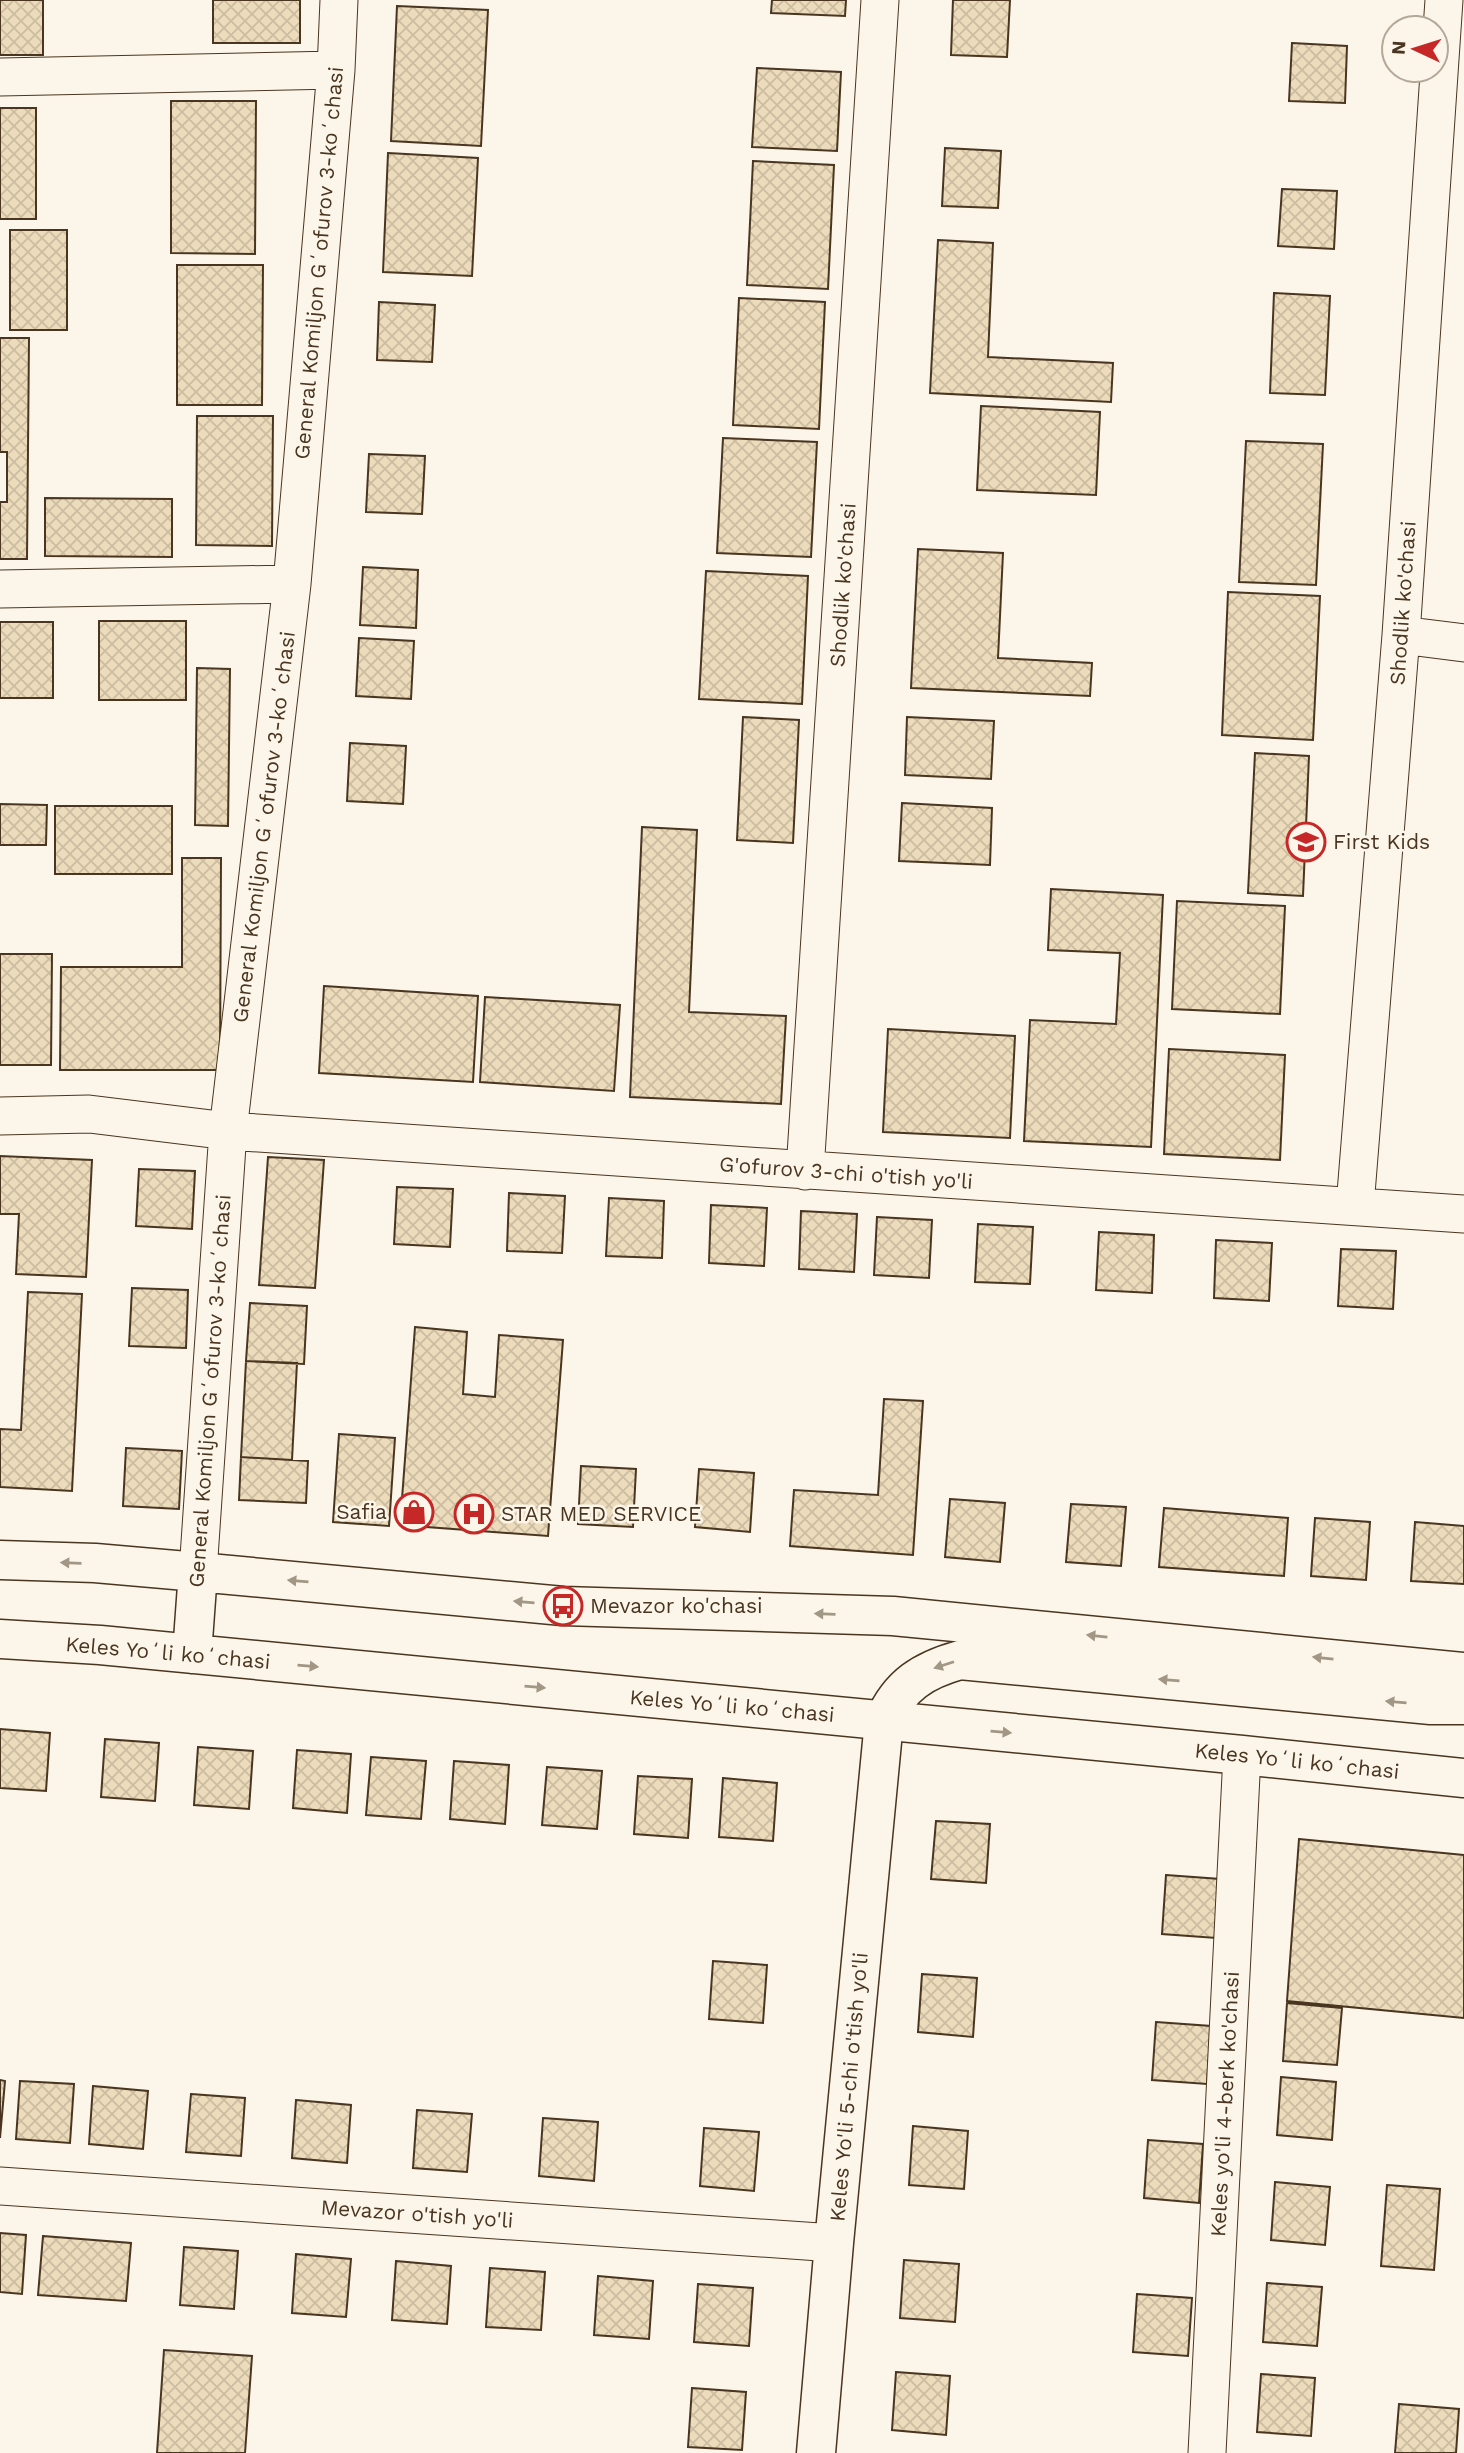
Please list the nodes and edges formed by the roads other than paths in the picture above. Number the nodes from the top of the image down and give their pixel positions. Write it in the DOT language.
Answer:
graph roads {
  1 [pos="339,0"];
  2 [pos="880,0"];
  3 [pos="1444,0"];
  4 [pos="336,70"];
  5 [pos="0,76"];
  6 [pos="292,584"];
  7 [pos="0,589"];
  8 [pos="1401,635"];
  9 [pos="1464,643"];
  10 [pos="0,1116"];
  11 [pos="228,1131"];
  12 [pos="805,1171"];
  13 [pos="1355,1206"];
  14 [pos="1464,1214"];
  15 [pos="0,1560"];
  16 [pos="198,1572"];
  17 [pos="0,1639"];
  18 [pos="192,1654"];
  19 [pos="1464,1672"];
  20 [pos="1464,1705"];
  21 [pos="884,1721"];
  22 [pos="1242,1755"];
  23 [pos="1462,1778"];
  24 [pos="0,2186"];
  25 [pos="834,2243"];
  26 [pos="816,2453"];
  27 [pos="1208,2453"];
  1 -- 4 [label="street, General Komiljon Gʻofurov 3-koʻchasi"];
  2 -- 12 [label="street, Shodlik ko'chasi"];
  3 -- 8 [label="street, Shodlik ko'chasi"];
  4 -- 5 [label="street"];
  4 -- 6 [label="street, General Komiljon Gʻofurov 3-koʻchasi"];
  6 -- 7 [label="street"];
  6 -- 11 [label="street, General Komiljon Gʻofurov 3-koʻchasi"];
  8 -- 9 [label="street"];
  8 -- 13 [label="street, Shodlik ko'chasi"];
  10 -- 11 [label="street, G'ofurov 3-chi o'tish yo'li"];
  11 -- 12 [label="street, G'ofurov 3-chi o'tish yo'li"];
  11 -- 16 [label="street, General Komiljon Gʻofurov 3-koʻchasi"];
  12 -- 13 [label="street, G'ofurov 3-chi o'tish yo'li"];
  13 -- 14 [label="street, G'ofurov 3-chi o'tish yo'li"];
  16 -- 15 [label="main road, one-way"];
  16 -- 18 [label="main road, General Komiljon Gʻofurov 3-koʻchasi"];
  19 -- 16 [label="main road, one-way"];
  17 -- 18 [label="main road, Keles Yoʻli koʻchasi"];
  18 -- 21 [label="main road, Keles Yoʻli koʻchasi, one-way"];
  20 -- 21 [label="main road, one-way"];
  21 -- 22 [label="main road, Keles Yoʻli koʻchasi, one-way"];
  21 -- 25 [label="main road, Keles Yo'li 5-chi o'tish yo'li"];
  22 -- 23 [label="main road, Keles Yoʻli koʻchasi"];
  22 -- 27 [label="street, Keles yo'li 4-berk ko'chasi"];
  24 -- 25 [label="street, Mevazor o'tish yo'li"];
  25 -- 26 [label="main road, Keles Yo'li 5-chi o'tish yo'li"];
}
